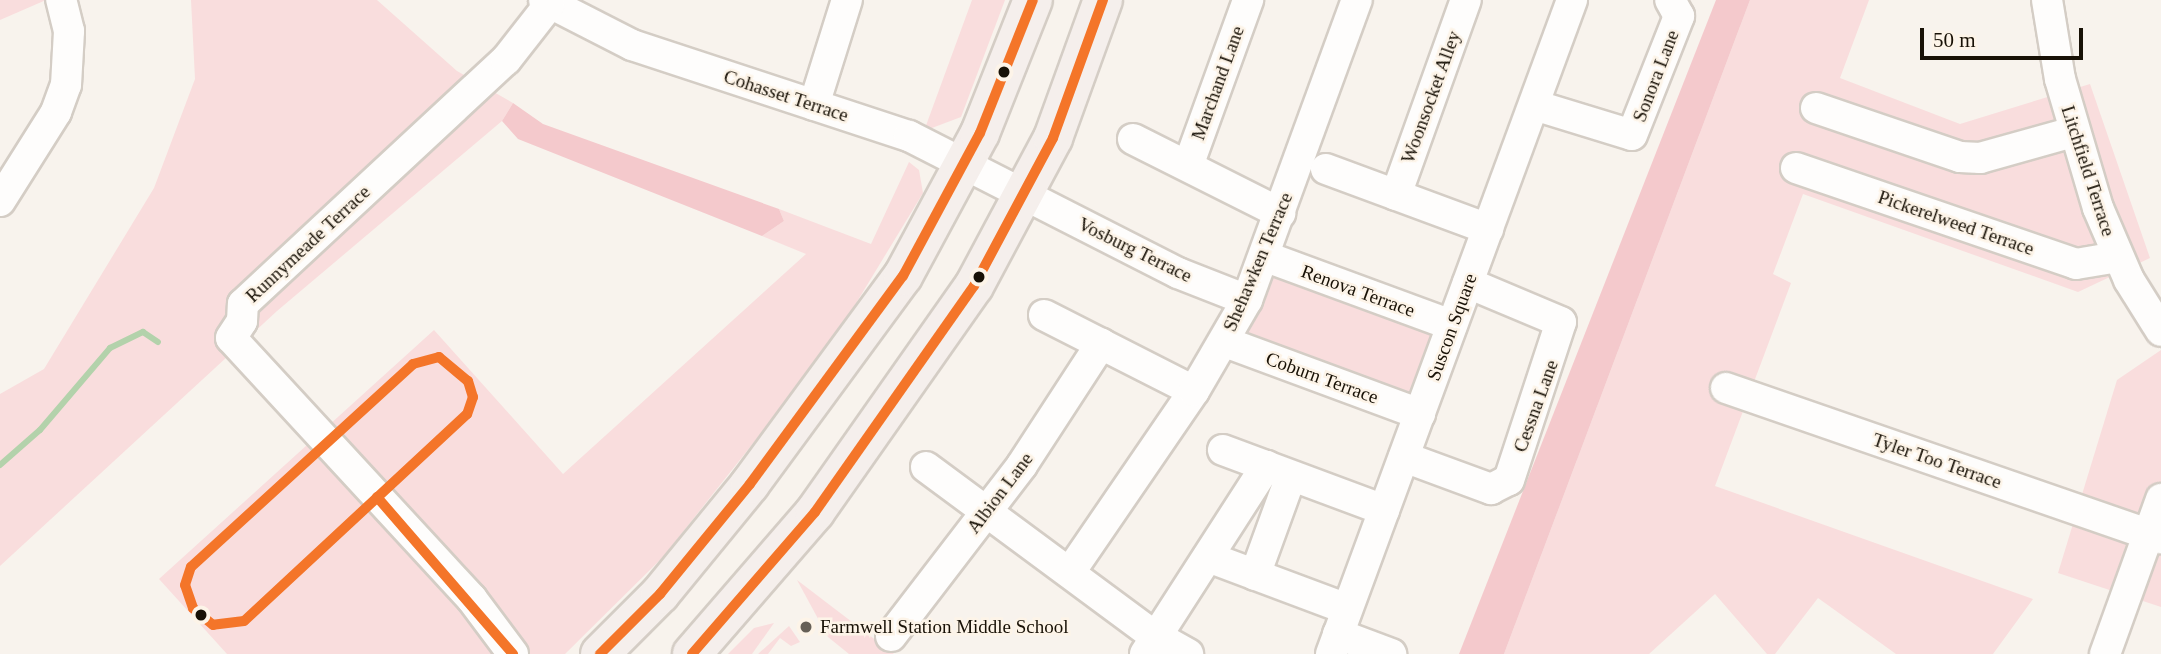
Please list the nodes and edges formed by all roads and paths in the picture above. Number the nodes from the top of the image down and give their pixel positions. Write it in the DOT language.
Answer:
graph roads {
  1 [pos="61,0"];
  2 [pos="846,0"];
  3 [pos="1033,0"];
  4 [pos="1103,0"];
  5 [pos="1248,0"];
  6 [pos="1357,0"];
  7 [pos="1466,0"];
  8 [pos="1572,0"];
  9 [pos="1670,0"];
  10 [pos="2047,0"];
  11 [pos="547,2"];
  12 [pos="814,105"];
  13 [pos="1534,105"];
  14 [pos="1816,108"];
  15 [pos="2073,132"];
  16 [pos="1133,139"];
  17 [pos="964,166"];
  18 [pos="1188,166"];
  19 [pos="1796,168"];
  20 [pos="1326,169"];
  21 [pos="1396,195"];
  22 [pos="1026,196"];
  23 [pos="0,201"];
  24 [pos="1280,213"];
  25 [pos="1488,229"];
  26 [pos="1264,256"];
  27 [pos="2118,257"];
  28 [pos="1468,283"];
  29 [pos="1247,300"];
  30 [pos="1044,315"];
  31 [pos="1452,325"];
  32 [pos="2161,331"];
  33 [pos="1225,342"];
  34 [pos="1101,344"];
  35 [pos="1726,388"];
  36 [pos="1194,391"];
  37 [pos="1420,414"];
  38 [pos="1223,450"];
  39 [pos="1404,457"];
  40 [pos="926,467"];
  41 [pos="1279,471"];
  42 [pos="2161,499"];
  43 [pos="1384,510"];
  44 [pos="986,513"];
  45 [pos="2155,536"];
  46 [pos="1208,557"];
  47 [pos="1070,572"];
  48 [pos="1255,575"];
  49 [pos="1339,633"];
  50 [pos="891,636"];
  51 [pos="1151,646"];
  52 [pos="513,654"];
  53 [pos="600,654"];
  54 [pos="692,654"];
  55 [pos="1188,654"];
  56 [pos="1391,654"];
  57 [pos="2105,654"];
  1 -- 23 [label="street"];
  2 -- 12 [label="street"];
  3 -- 17 [label="main road"];
  4 -- 22 [label="main road"];
  5 -- 18 [label="street, Marchand Lane"];
  6 -- 24 [label="street, Shehawken Terrace"];
  7 -- 21 [label="street, Woonsocket Alley"];
  8 -- 13 [label="street, Suscon Square"];
  9 -- 13 [label="street, Sonora Lane"];
  10 -- 15 [label="street, Litchfield Terrace"];
  11 -- 12 [label="street, Cohasset Terrace"];
  11 -- 52 [label="street, Runnymeade Terrace"];
  12 -- 17 [label="street, Cohasset Terrace"];
  13 -- 25 [label="street, Suscon Square"];
  14 -- 15 [label="street"];
  15 -- 27 [label="street, Litchfield Terrace"];
  16 -- 18 [label="street, Marchand Lane"];
  17 -- 22 [label="street, Cohasset Terrace"];
  17 -- 53 [label="main road"];
  18 -- 24 [label="street, Marchand Lane"];
  19 -- 27 [label="street, Pickerelweed Terrace"];
  20 -- 21 [label="street"];
  21 -- 25 [label="street"];
  22 -- 29 [label="street, Vosburg Terrace"];
  22 -- 54 [label="main road"];
  24 -- 26 [label="street, Shehawken Terrace"];
  25 -- 28 [label="street, Suscon Square"];
  26 -- 29 [label="street, Shehawken Terrace"];
  26 -- 31 [label="street, Renova Terrace"];
  27 -- 32 [label="street, Litchfield Terrace"];
  28 -- 31 [label="street, Suscon Square"];
  28 -- 39 [label="street, Cessna Lane"];
  29 -- 33 [label="street, Shehawken Terrace"];
  30 -- 34 [label="street"];
  31 -- 37 [label="street, Suscon Square"];
  33 -- 36 [label="street, Shehawken Terrace"];
  33 -- 37 [label="street, Coburn Terrace"];
  34 -- 36 [label="street"];
  34 -- 44 [label="street, Albion Lane"];
  35 -- 45 [label="street, Tyler Too Terrace"];
  36 -- 47 [label="street, Shehawken Terrace"];
  37 -- 39 [label="street, Suscon Square"];
  38 -- 41 [label="street"];
  39 -- 43 [label="street, Suscon Square"];
  40 -- 44 [label="street"];
  41 -- 43 [label="street"];
  41 -- 46 [label="street"];
  41 -- 48 [label="street"];
  42 -- 45 [label="street"];
  43 -- 49 [label="street, Suscon Square"];
  44 -- 47 [label="street"];
  44 -- 50 [label="street, Albion Lane"];
  45 -- 57 [label="street"];
  46 -- 48 [label="street"];
  46 -- 51 [label="street"];
  47 -- 51 [label="street"];
  48 -- 49 [label="street"];
  49 -- 56 [label="street"];
  51 -- 55 [label="street"];
}
